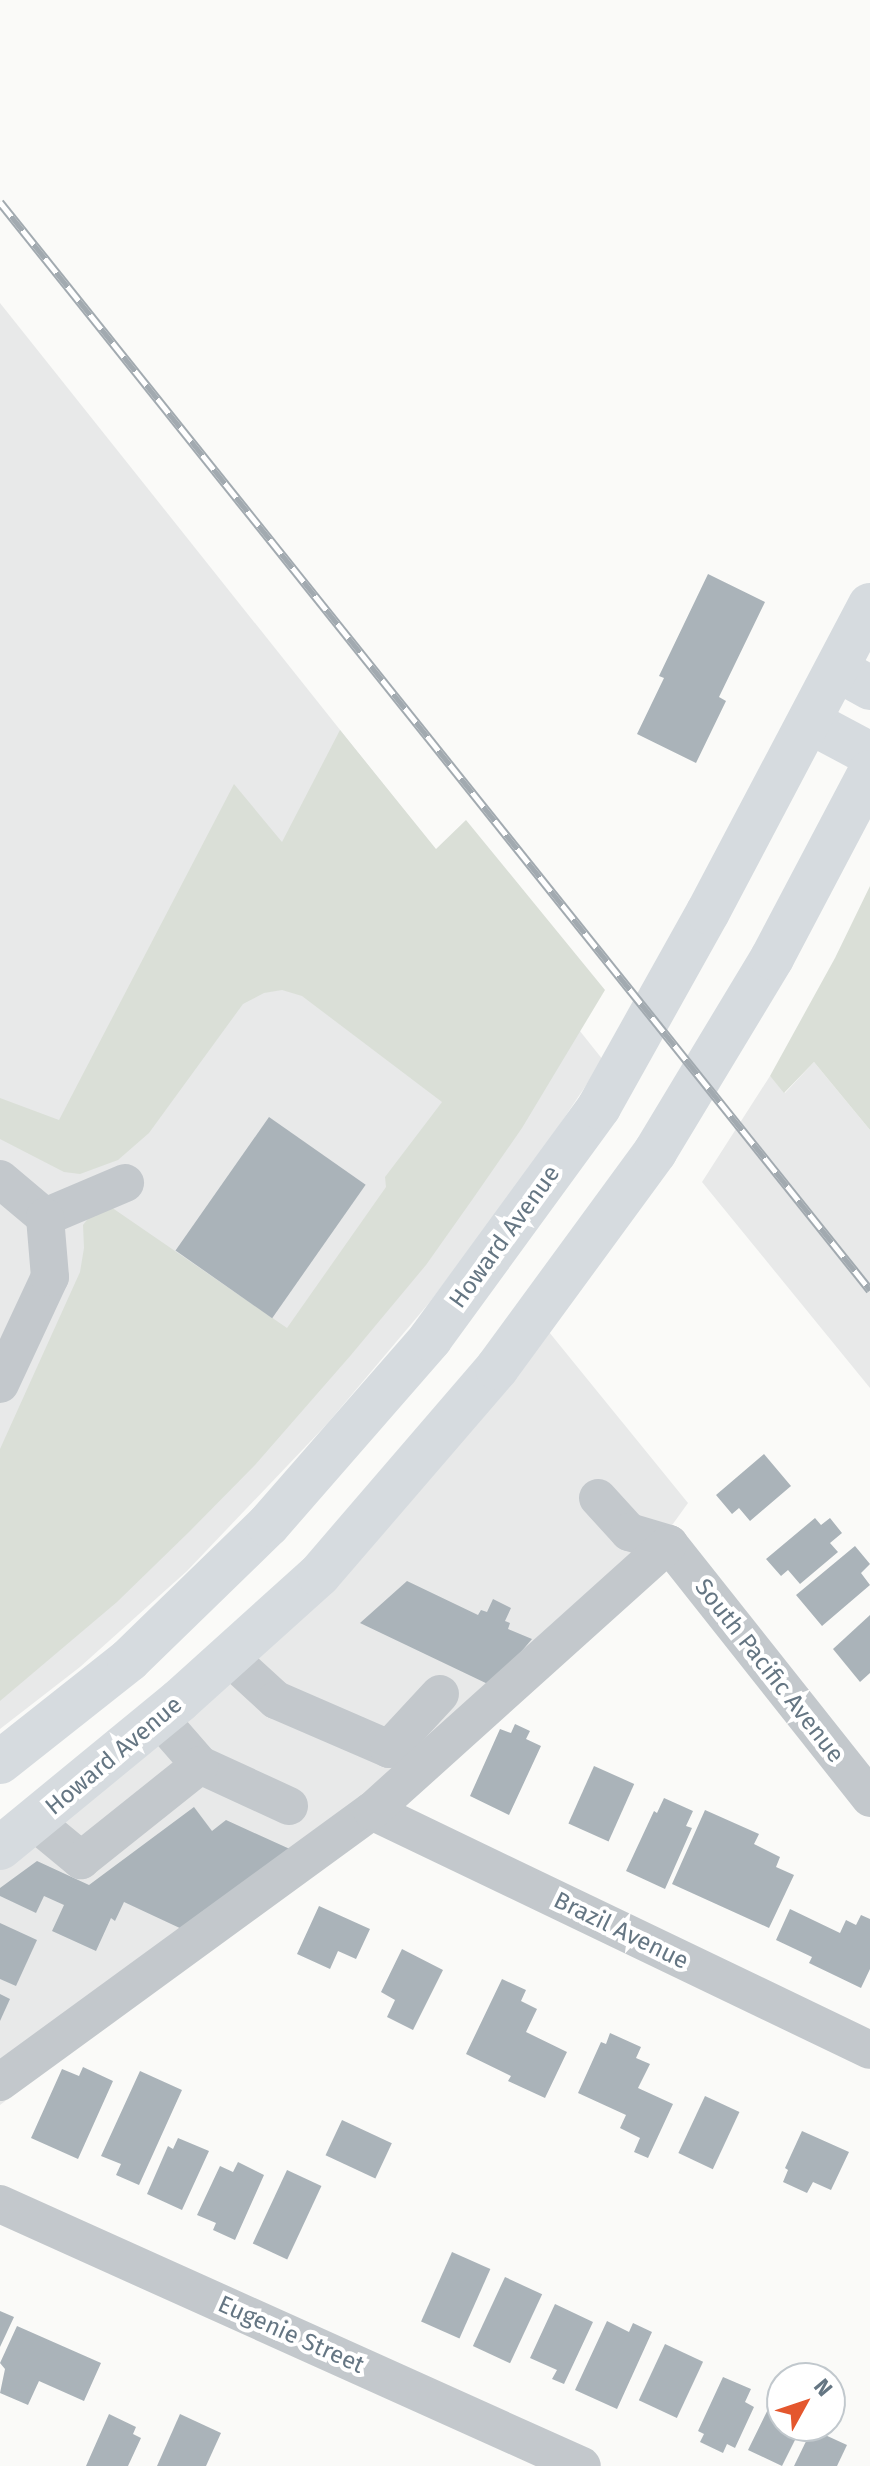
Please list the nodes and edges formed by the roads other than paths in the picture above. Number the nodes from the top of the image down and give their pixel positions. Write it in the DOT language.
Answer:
graph roads {
  1 [pos="870,605"];
  2 [pos="854,679"];
  3 [pos="810,722"];
  4 [pos="870,754"];
  5 [pos="870,772"];
  6 [pos="0,1179"];
  7 [pos="125,1183"];
  8 [pos="45,1217"];
  9 [pos="0,1384"];
  10 [pos="598,1498"];
  11 [pos="669,1544"];
  12 [pos="229,1657"];
  13 [pos="440,1694"];
  14 [pos="159,1718"];
  15 [pos="0,1762"];
  16 [pos="200,1765"];
  17 [pos="870,1798"];
  18 [pos="289,1806"];
  19 [pos="372,1811"];
  20 [pos="35,1822"];
  21 [pos="0,1848"];
  22 [pos="870,2050"];
  23 [pos="0,2082"];
  24 [pos="0,2204"];
  25 [pos="582,2466"];
  1 -- 2 [label="main road, Howard Avenue"];
  2 -- 3 [label="main road, Howard Avenue"];
  3 -- 4 [label="main road"];
  3 -- 15 [label="main road, Howard Avenue"];
  5 -- 12 [label="main road, Howard Avenue"];
  6 -- 8 [label="street"];
  7 -- 8 [label="street"];
  8 -- 9 [label="street"];
  10 -- 11 [label="street"];
  11 -- 17 [label="street, South Pacific Avenue"];
  11 -- 19 [label="street"];
  12 -- 13 [label="street"];
  12 -- 14 [label="main road, Howard Avenue"];
  14 -- 16 [label="street"];
  14 -- 20 [label="main road, Howard Avenue"];
  16 -- 18 [label="street"];
  16 -- 20 [label="street"];
  19 -- 22 [label="street, Brazil Avenue"];
  19 -- 23 [label="street"];
  20 -- 21 [label="main road, Howard Avenue"];
  24 -- 25 [label="street, Eugenie Street"];
}
